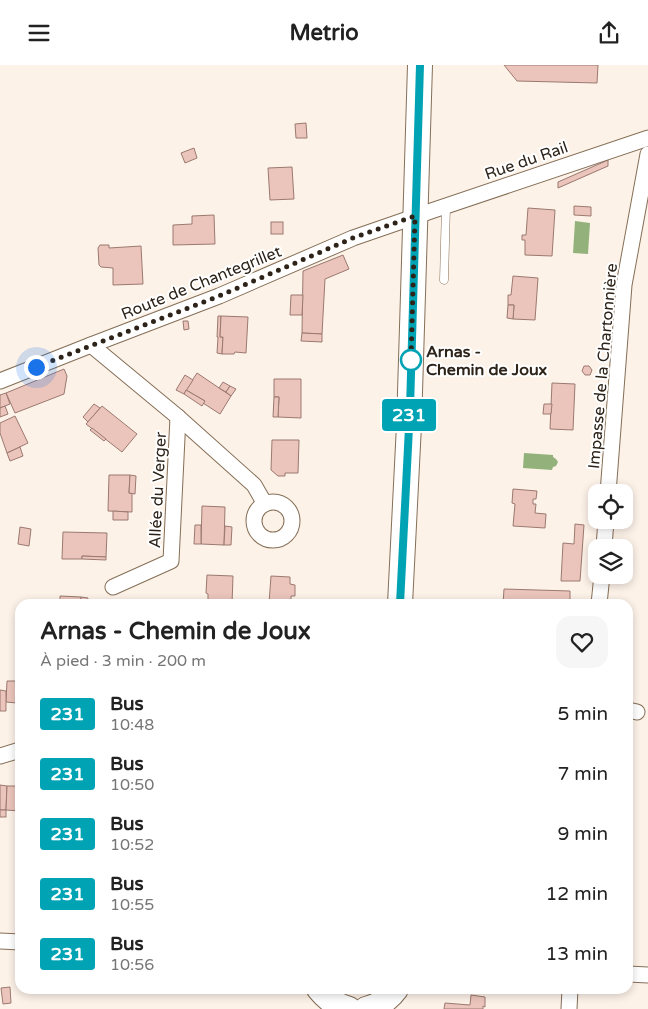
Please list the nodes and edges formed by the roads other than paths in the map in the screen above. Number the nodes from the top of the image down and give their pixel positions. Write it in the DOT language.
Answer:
graph roads {
  1 [pos="420,65"];
  2 [pos="648,138"];
  3 [pos="648,153"];
  4 [pos="446,206"];
  5 [pos="415,216"];
  6 [pos="444,280"];
  7 [pos="90,345"];
  8 [pos="0,381"];
  9 [pos="178,417"];
  10 [pos="609,484"];
  11 [pos="265,504"];
  12 [pos="601,584"];
  13 [pos="113,587"];
  14 [pos="400,599"];
  15 [pos="600,599"];
  16 [pos="15,752"];
  17 [pos="0,756"];
  18 [pos="0,941"];
  19 [pos="15,942"];
  20 [pos="633,974"];
  21 [pos="648,975"];
  22 [pos="324,994"];
  23 [pos="570,994"];
  24 [pos="349,1009"];
  25 [pos="569,1009"];
  1 -- 5 [label="main road"];
  2 -- 4 [label="street, Rue du Rail"];
  3 -- 10 [label="street, Impasse de la Chartonnière"];
  4 -- 5 [label="street, Rue du Rail"];
  4 -- 6 [label="lane"];
  5 -- 7 [label="street, Route de Chantegrillet"];
  5 -- 14 [label="main road"];
  7 -- 8 [label="street, Route de Chantegrillet"];
  7 -- 9 [label="street, Allée du Verger"];
  9 -- 11 [label="street, Allée du Verger"];
  9 -- 13 [label="street, Allée du Verger"];
  12 -- 15 [label="street"];
  16 -- 17 [label="street"];
  18 -- 19 [label="street"];
  20 -- 21 [label="street"];
  22 -- 24 [label="main road"];
  23 -- 25 [label="street"];
}
